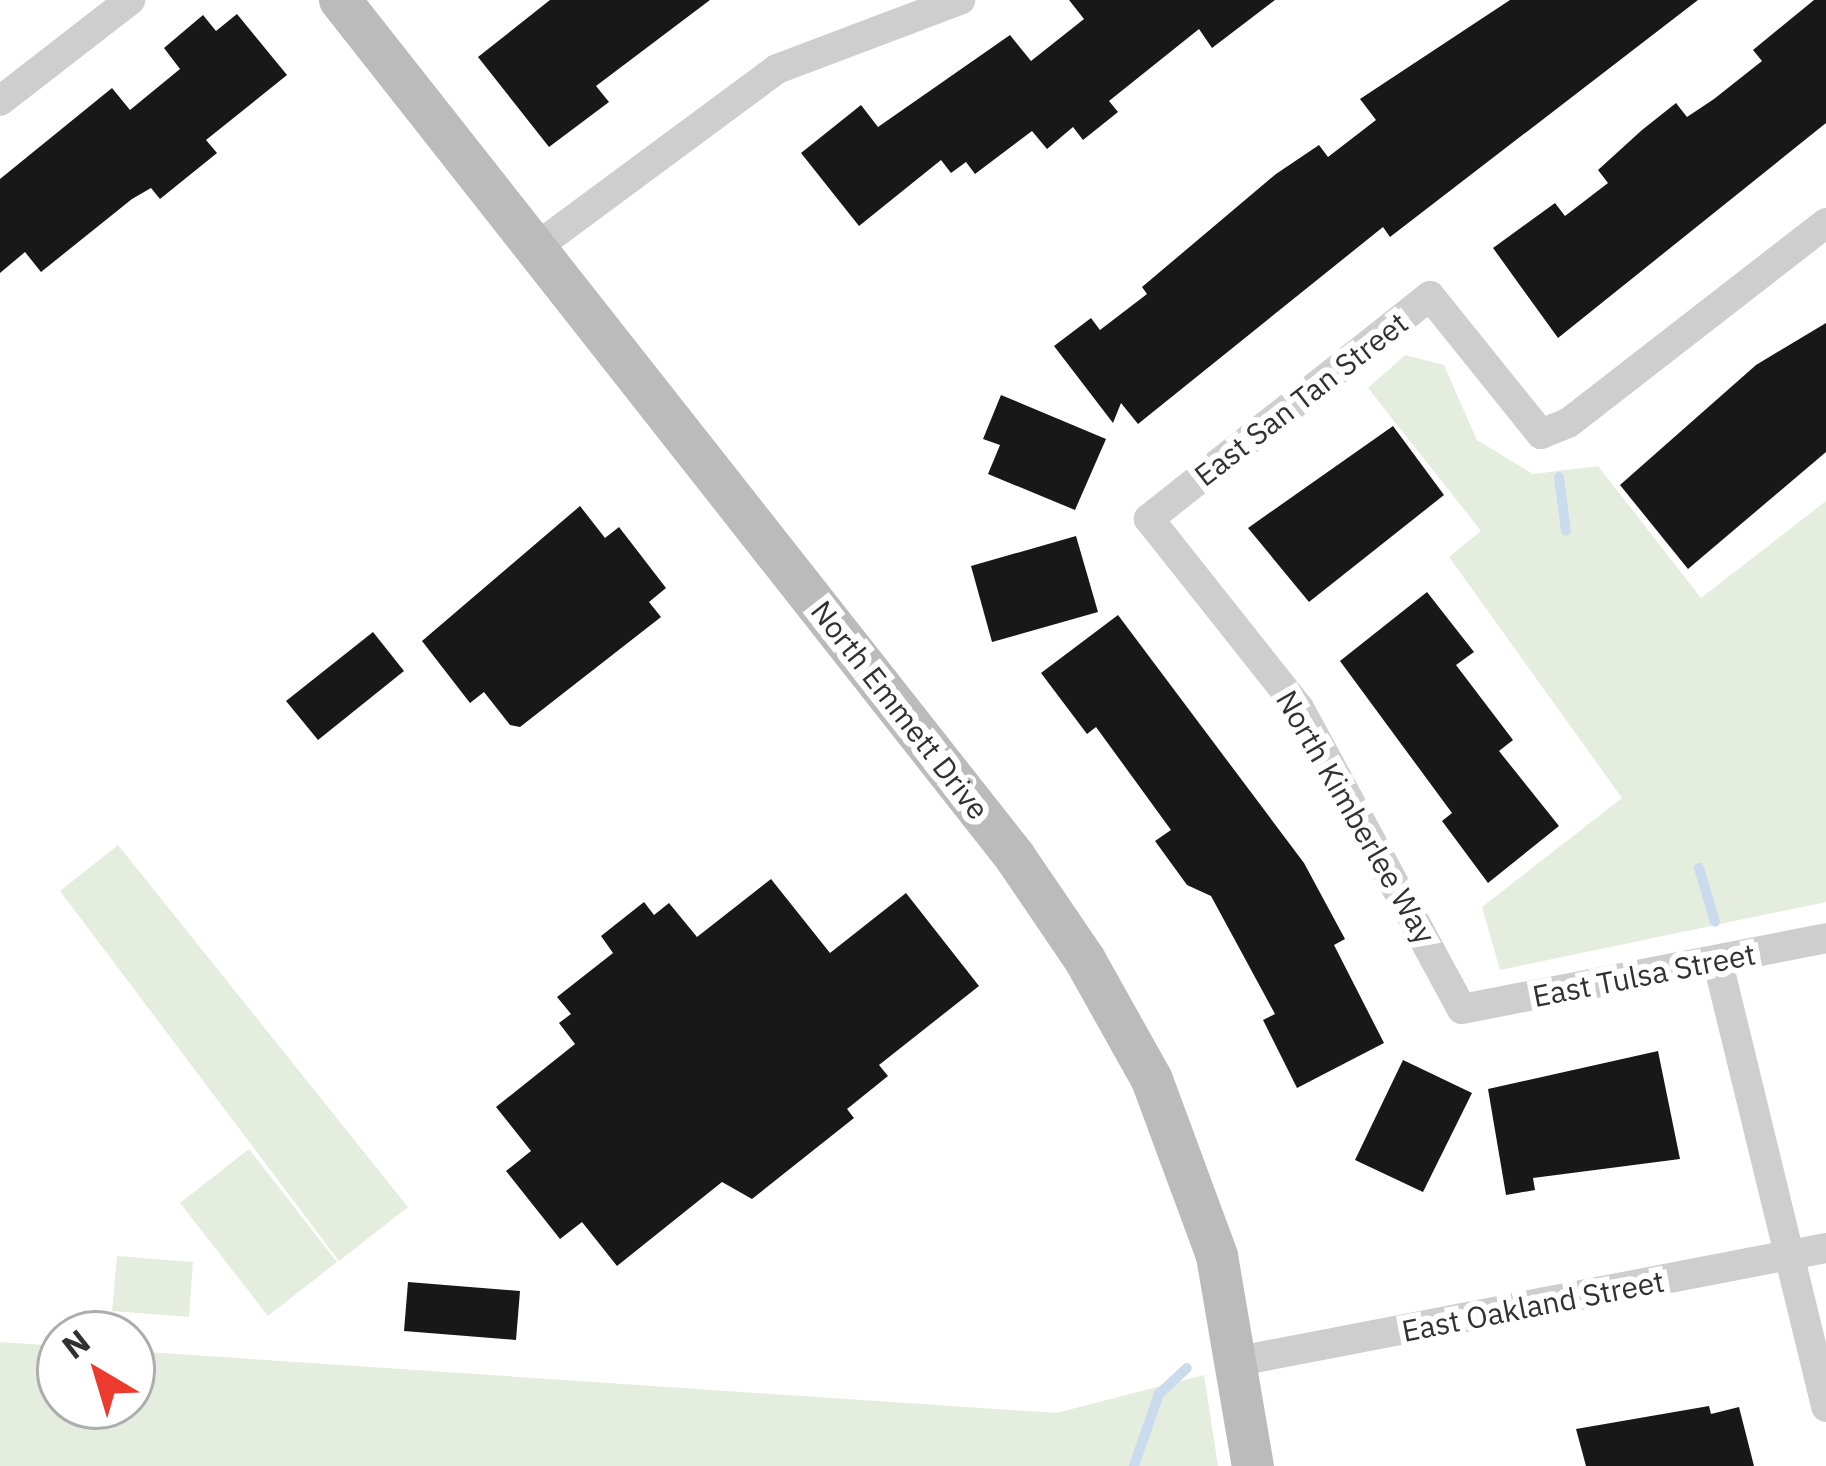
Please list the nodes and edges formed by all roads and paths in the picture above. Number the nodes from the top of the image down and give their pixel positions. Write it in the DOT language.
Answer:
graph roads {
  1 [pos="130,0"];
  2 [pos="340,0"];
  3 [pos="960,0"];
  4 [pos="0,100"];
  5 [pos="1826,224"];
  6 [pos="535,248"];
  7 [pos="1149,519"];
  8 [pos="1826,938"];
  9 [pos="1718,963"];
  10 [pos="1462,1009"];
  11 [pos="1826,1248"];
  12 [pos="1787,1258"];
  13 [pos="1239,1361"];
  14 [pos="1826,1408"];
  15 [pos="1253,1466"];
  1 -- 4 [label="street"];
  2 -- 6 [label="street, North Emmett Drive"];
  3 -- 6 [label="street"];
  5 -- 7 [label="street, East San Tan Street"];
  6 -- 13 [label="street, North Emmett Drive"];
  7 -- 10 [label="street, North Kimberlee Way"];
  8 -- 9 [label="street, East Tulsa Street"];
  9 -- 10 [label="street, East Tulsa Street"];
  9 -- 12 [label="street"];
  11 -- 12 [label="street, East Oakland Street"];
  12 -- 13 [label="street, East Oakland Street"];
  12 -- 14 [label="street"];
  13 -- 15 [label="street, North Emmett Drive"];
}
